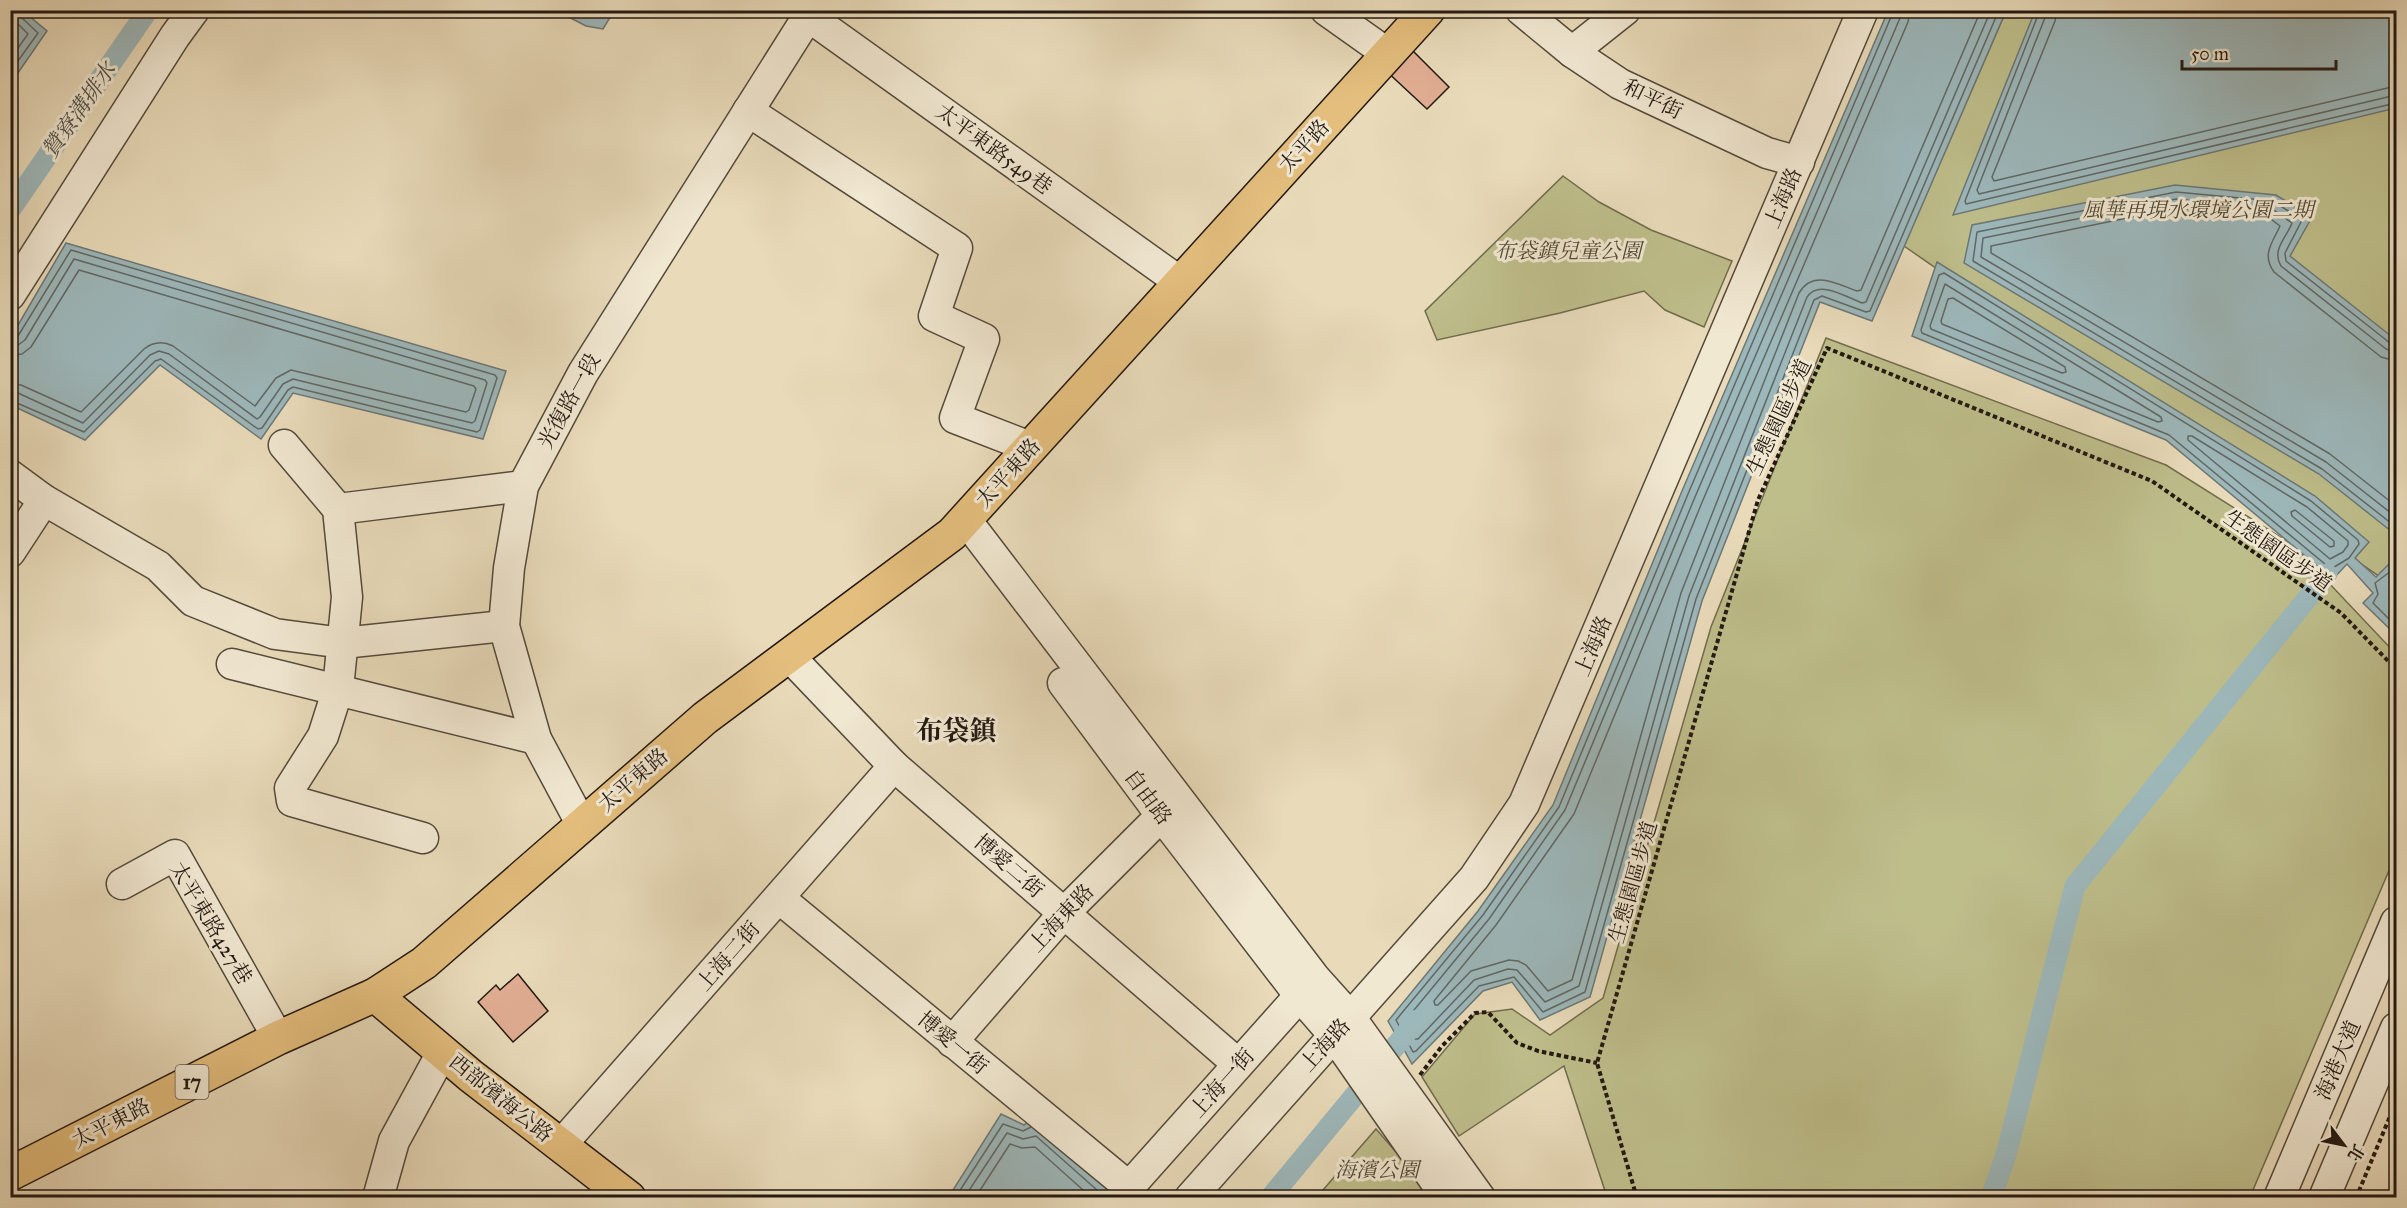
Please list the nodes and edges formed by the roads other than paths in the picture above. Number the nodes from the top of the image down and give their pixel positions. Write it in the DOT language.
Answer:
graph roads {
  1 [pos="194,10"];
  2 [pos="1326,10"];
  3 [pos="1428,10"];
  4 [pos="1521,10"];
  5 [pos="1625,10"];
  6 [pos="1863,10"];
  7 [pos="810,14"];
  8 [pos="1572,52"];
  9 [pos="1388,54"];
  10 [pos="748,111"];
  11 [pos="1799,162"];
  12 [pos="1180,282"];
  13 [pos="10,295"];
  14 [pos="284,445"];
  15 [pos="1030,447"];
  16 [pos="10,475"];
  17 [pos="523,486"];
  18 [pos="44,500"];
  19 [pos="338,509"];
  20 [pos="959,527"];
  21 [pos="10,552"];
  22 [pos="504,626"];
  23 [pos="344,643"];
  24 [pos="790,657"];
  25 [pos="232,664"];
  26 [pos="338,689"];
  27 [pos="536,739"];
  28 [pos="894,766"];
  29 [pos="1169,807"];
  30 [pos="582,825"];
  31 [pos="423,838"];
  32 [pos="122,884"];
  33 [pos="779,898"];
  34 [pos="1064,913"];
  35 [pos="2397,922"];
  36 [pos="1307,987"];
  37 [pos="375,995"];
  38 [pos="2397,1028"];
  39 [pos="1349,1036"];
  40 [pos="278,1038"];
  41 [pos="952,1042"];
  42 [pos="443,1051"];
  43 [pos="1244,1057"];
  44 [pos="1396,1101"];
  45 [pos="561,1145"];
  46 [pos="10,1174"];
  47 [pos="1128,1187"];
  48 [pos="378,1197"];
  49 [pos="629,1197"];
  50 [pos="1190,1197"];
  51 [pos="1447,1197"];
  52 [pos="1480,1197"];
  53 [pos="2279,1197"];
  54 [pos="2324,1197"];
  1 -- 13 [label="street"];
  2 -- 9 [label="street"];
  3 -- 9 [label="main road, 太平路"];
  4 -- 8 [label="street, 和平街"];
  5 -- 8 [label="street"];
  6 -- 11 [label="street, 上海路"];
  7 -- 10 [label="street, 光復路一段"];
  7 -- 12 [label="street, 太平東路549巷"];
  8 -- 11 [label="street, 和平街"];
  9 -- 12 [label="main road, 太平路"];
  10 -- 15 [label="street"];
  10 -- 17 [label="street, 光復路一段"];
  11 -- 39 [label="street, 上海路"];
  12 -- 15 [label="main road, 太平東路"];
  14 -- 19 [label="street"];
  15 -- 20 [label="main road, 太平東路"];
  16 -- 18 [label="street"];
  17 -- 19 [label="street"];
  17 -- 22 [label="street, 光復路一段"];
  18 -- 21 [label="street"];
  18 -- 23 [label="street"];
  19 -- 23 [label="street"];
  20 -- 24 [label="main road, 太平東路"];
  20 -- 29 [label="street, 自由路"];
  22 -- 23 [label="street"];
  22 -- 27 [label="street, 光復路一段"];
  23 -- 26 [label="street"];
  24 -- 28 [label="street, 博愛二街"];
  24 -- 30 [label="main road, 太平東路"];
  25 -- 26 [label="street"];
  26 -- 27 [label="street"];
  26 -- 31 [label="street"];
  27 -- 30 [label="street, 光復路一段"];
  28 -- 33 [label="street, 上海二街"];
  28 -- 34 [label="street, 博愛二街"];
  29 -- 34 [label="street, 上海東路"];
  29 -- 36 [label="street, 自由路"];
  30 -- 37 [label="main road, 太平東路"];
  32 -- 40 [label="street, 太平東路427巷"];
  33 -- 41 [label="street, 博愛一街"];
  33 -- 45 [label="street, 上海二街"];
  34 -- 41 [label="street, 上海東路"];
  34 -- 43 [label="street, 博愛二街"];
  35 -- 53 [label="street, 海港大道"];
  36 -- 39 [label="street, 自由路"];
  36 -- 43 [label="street, 上海一街"];
  37 -- 40 [label="main road, 太平東路 / 17"];
  37 -- 42 [label="main road, 西部濱海公路"];
  38 -- 54 [label="street, 海港大道"];
  39 -- 44 [label="street, 自由路"];
  39 -- 50 [label="street, 上海路"];
  40 -- 46 [label="main road, 太平東路 / 17"];
  41 -- 47 [label="street, 博愛一街"];
  42 -- 45 [label="main road, 西部濱海公路"];
  42 -- 48 [label="street"];
  43 -- 47 [label="street, 上海一街"];
  44 -- 51 [label="street"];
  44 -- 52 [label="street"];
  45 -- 49 [label="main road, 西部濱海公路"];
}
